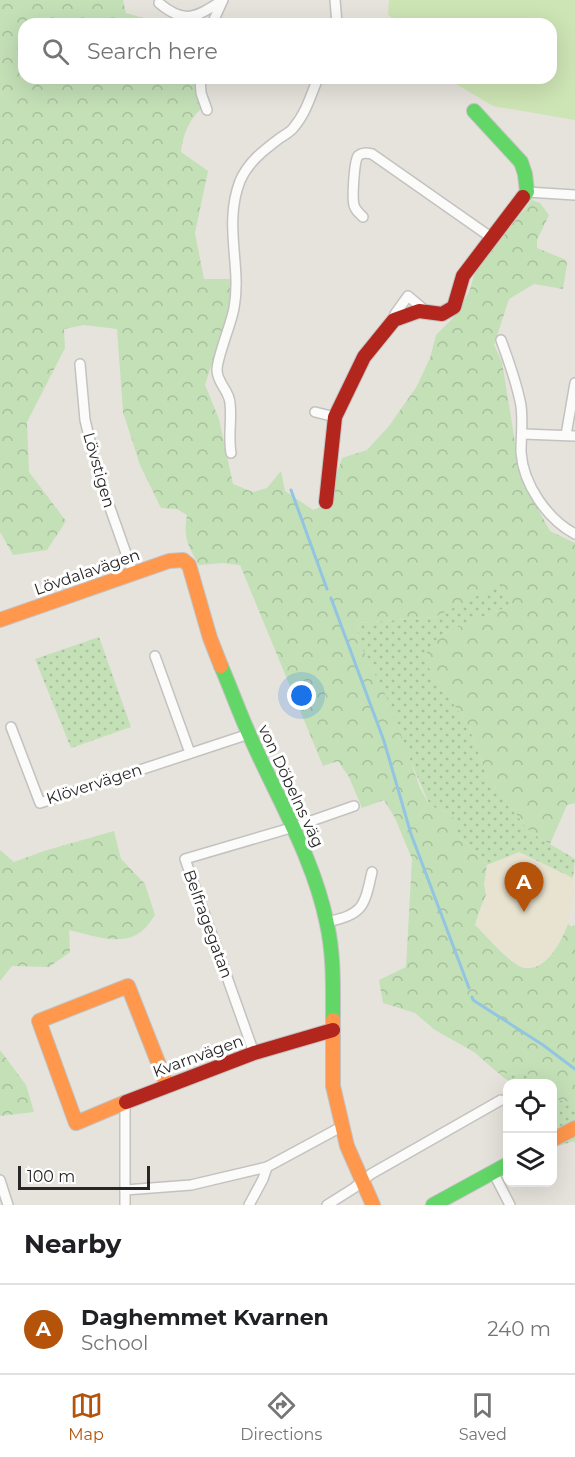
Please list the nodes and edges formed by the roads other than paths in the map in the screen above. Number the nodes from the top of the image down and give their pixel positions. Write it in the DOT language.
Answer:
graph roads {
  1 [pos="223,0"];
  2 [pos="335,0"];
  3 [pos="159,3"];
  4 [pos="215,18"];
  5 [pos="336,18"];
  6 [pos="200,84"];
  7 [pos="316,84"];
  8 [pos="207,110"];
  9 [pos="474,111"];
  10 [pos="527,192"];
  11 [pos="575,195"];
  12 [pos="363,217"];
  13 [pos="492,238"];
  14 [pos="501,340"];
  15 [pos="80,364"];
  16 [pos="575,383"];
  17 [pos="315,412"];
  18 [pos="335,417"];
  19 [pos="523,434"];
  20 [pos="570,435"];
  21 [pos="231,453"];
  22 [pos="326,502"];
  23 [pos="575,534"];
  24 [pos="186,562"];
  25 [pos="133,573"];
  26 [pos="0,620"];
  27 [pos="155,656"];
  28 [pos="11,727"];
  29 [pos="249,734"];
  30 [pos="190,753"];
  31 [pos="354,806"];
  32 [pos="294,827"];
  33 [pos="372,872"];
  34 [pos="327,922"];
  35 [pos="333,1030"];
  36 [pos="254,1053"];
  37 [pos="167,1085"];
  38 [pos="501,1101"];
  39 [pos="125,1102"];
  40 [pos="341,1127"];
  41 [pos="575,1128"];
  42 [pos="557,1137"];
  43 [pos="503,1166"];
  44 [pos="267,1167"];
  45 [pos="493,1172"];
  46 [pos="0,1180"];
  47 [pos="362,1182"];
  48 [pos="125,1190"];
  49 [pos="2,1191"];
  50 [pos="8,1205"];
  51 [pos="124,1205"];
  52 [pos="249,1205"];
  53 [pos="327,1205"];
  54 [pos="373,1205"];
  55 [pos="433,1205"];
  56 [pos="510,1205"];
  1 -- 3 [label="street"];
  1 -- 4 [label="street"];
  2 -- 5 [label="street"];
  6 -- 8 [label="street"];
  7 -- 21 [label="street"];
  9 -- 10 [label="street"];
  10 -- 11 [label="street"];
  10 -- 13 [label="street"];
  12 -- 13 [label="street"];
  13 -- 18 [label="street"];
  14 -- 19 [label="street"];
  15 -- 25 [label="street, Lövstigen"];
  16 -- 20 [label="street"];
  17 -- 18 [label="street"];
  18 -- 22 [label="street"];
  19 -- 20 [label="street"];
  19 -- 23 [label="street"];
  24 -- 25 [label="street, Lövdalavägen"];
  24 -- 29 [label="street, von Döbelns väg"];
  25 -- 26 [label="street, Lövdalavägen"];
  27 -- 30 [label="street"];
  28 -- 30 [label="street, Klövervägen"];
  29 -- 30 [label="street, Klövervägen"];
  29 -- 32 [label="street, von Döbelns väg"];
  31 -- 32 [label="street, Belfragegatan"];
  32 -- 34 [label="street, von Döbelns väg"];
  32 -- 36 [label="street, Belfragegatan"];
  33 -- 34 [label="street"];
  34 -- 35 [label="street, von Döbelns väg"];
  35 -- 36 [label="street, Kvarnvägen"];
  35 -- 40 [label="street, von Döbelns väg"];
  36 -- 37 [label="street, Kvarnvägen"];
  37 -- 39 [label="street, Kvarnvägen"];
  37 -- 39 [label="street, Kvarnvägen"];
  38 -- 47 [label="street"];
  39 -- 48 [label="street"];
  40 -- 44 [label="street"];
  40 -- 47 [label="street, von Döbelns väg"];
  41 -- 42 [label="street"];
  43 -- 45 [label="street"];
  44 -- 48 [label="street"];
  44 -- 52 [label="street"];
  45 -- 55 [label="street"];
  45 -- 56 [label="street"];
  46 -- 49 [label="street"];
  47 -- 53 [label="street"];
  47 -- 54 [label="street, von Döbelns väg"];
  48 -- 51 [label="street"];
  49 -- 50 [label="street"];
}
